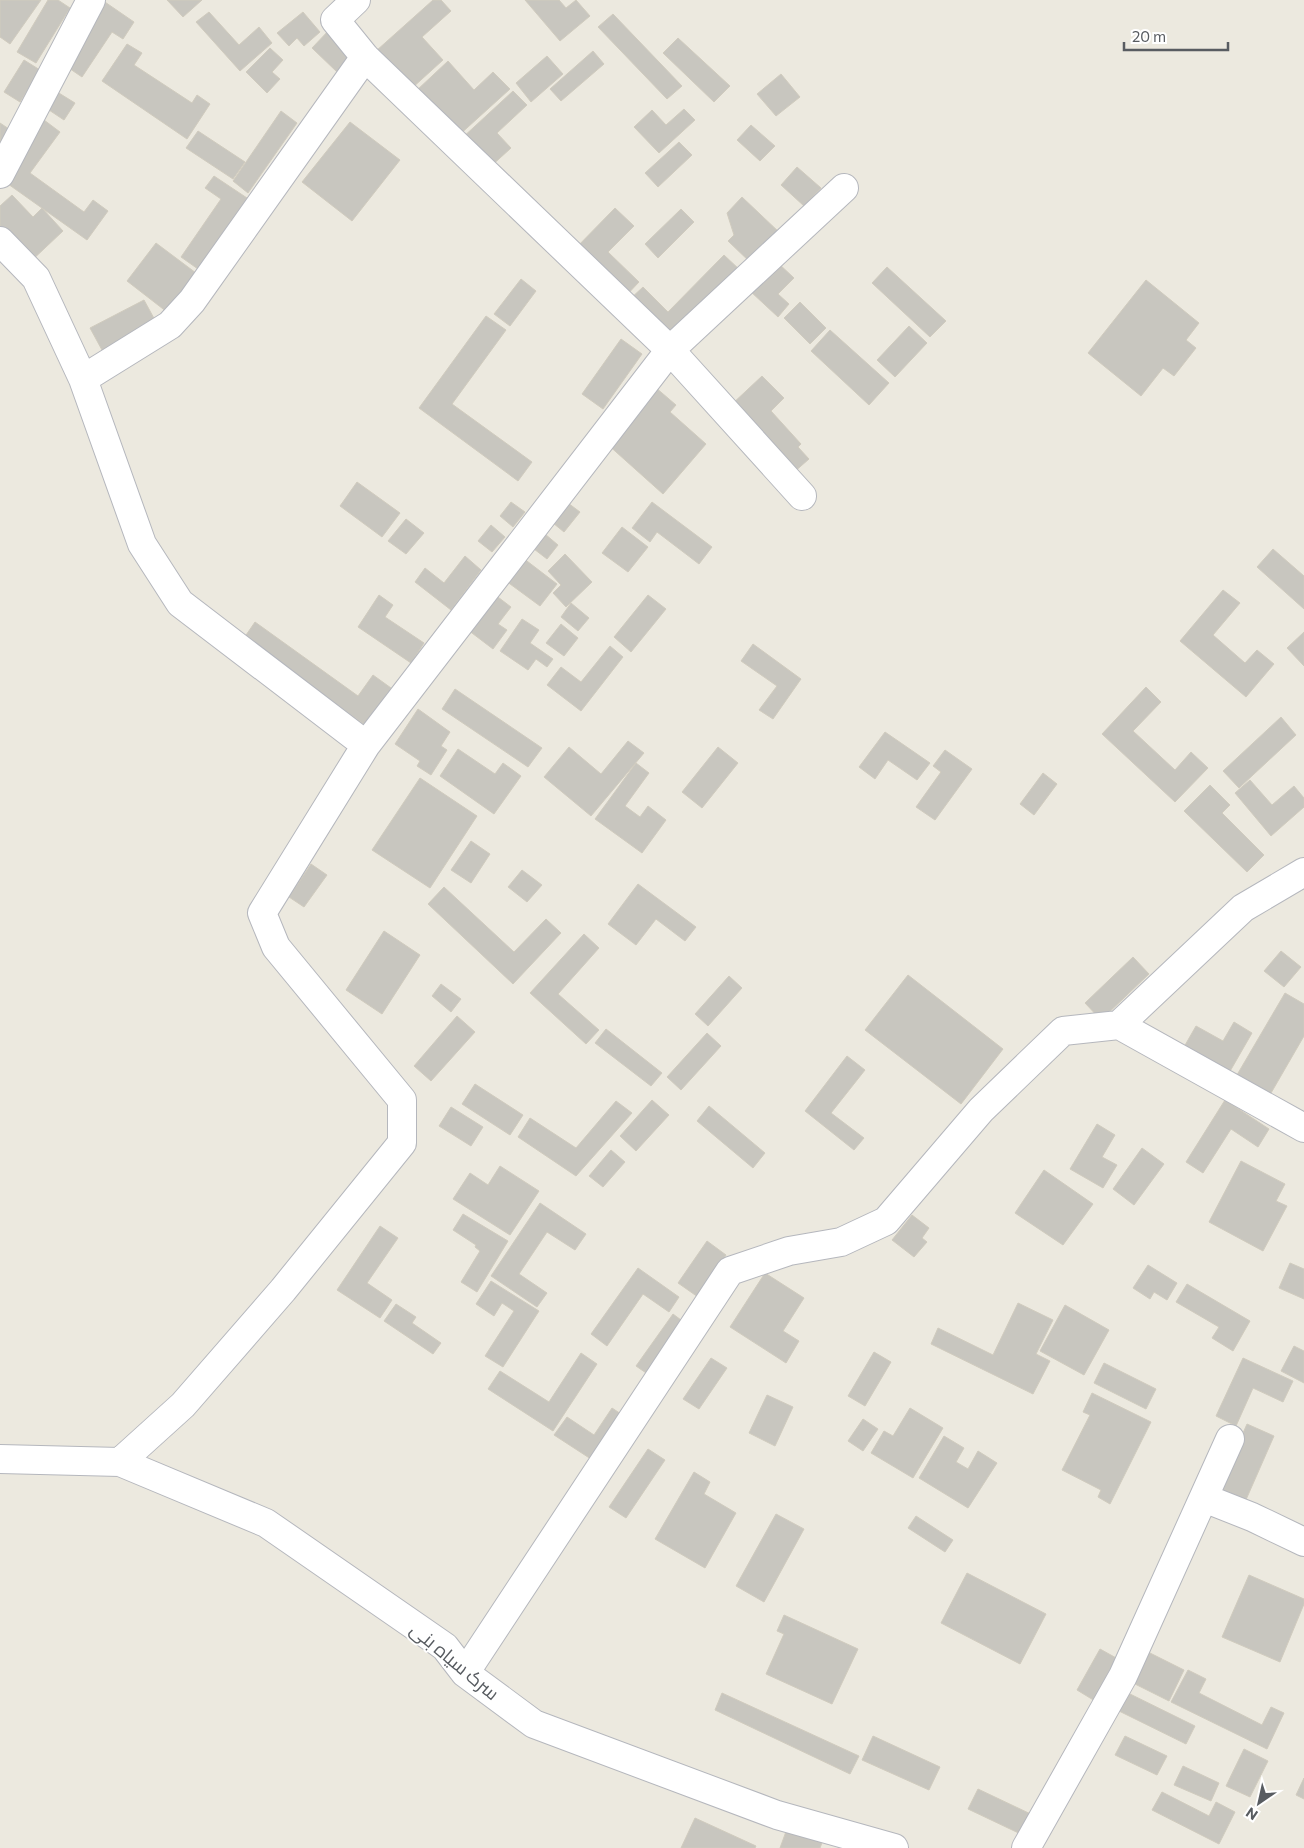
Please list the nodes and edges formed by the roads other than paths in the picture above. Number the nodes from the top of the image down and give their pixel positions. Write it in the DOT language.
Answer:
graph roads {
  1 [pos="91,0"];
  2 [pos="356,0"];
  3 [pos="365,57"];
  4 [pos="0,174"];
  5 [pos="844,188"];
  6 [pos="0,240"];
  7 [pos="670,350"];
  8 [pos="83,379"];
  9 [pos="802,496"];
  10 [pos="366,744"];
  11 [pos="1304,872"];
  12 [pos="1119,1025"];
  13 [pos="1304,1128"];
  14 [pos="1230,1439"];
  15 [pos="0,1459"];
  16 [pos="120,1462"];
  17 [pos="1204,1498"];
  18 [pos="1304,1542"];
  19 [pos="466,1673"];
  20 [pos="894,1848"];
  21 [pos="1026,1848"];
  1 -- 4 [label="street"];
  2 -- 3 [label="street"];
  3 -- 7 [label="street"];
  3 -- 8 [label="street"];
  5 -- 7 [label="street"];
  6 -- 8 [label="street"];
  7 -- 9 [label="street"];
  7 -- 10 [label="street"];
  8 -- 10 [label="street"];
  10 -- 16 [label="street"];
  11 -- 12 [label="street"];
  12 -- 13 [label="street"];
  12 -- 19 [label="street"];
  14 -- 17 [label="street"];
  15 -- 16 [label="street, سرک سیاه بنی"];
  16 -- 19 [label="street, سرک سیاه بنی"];
  17 -- 18 [label="street"];
  17 -- 21 [label="street"];
  19 -- 20 [label="street, سرک سیاه بنی"];
}
